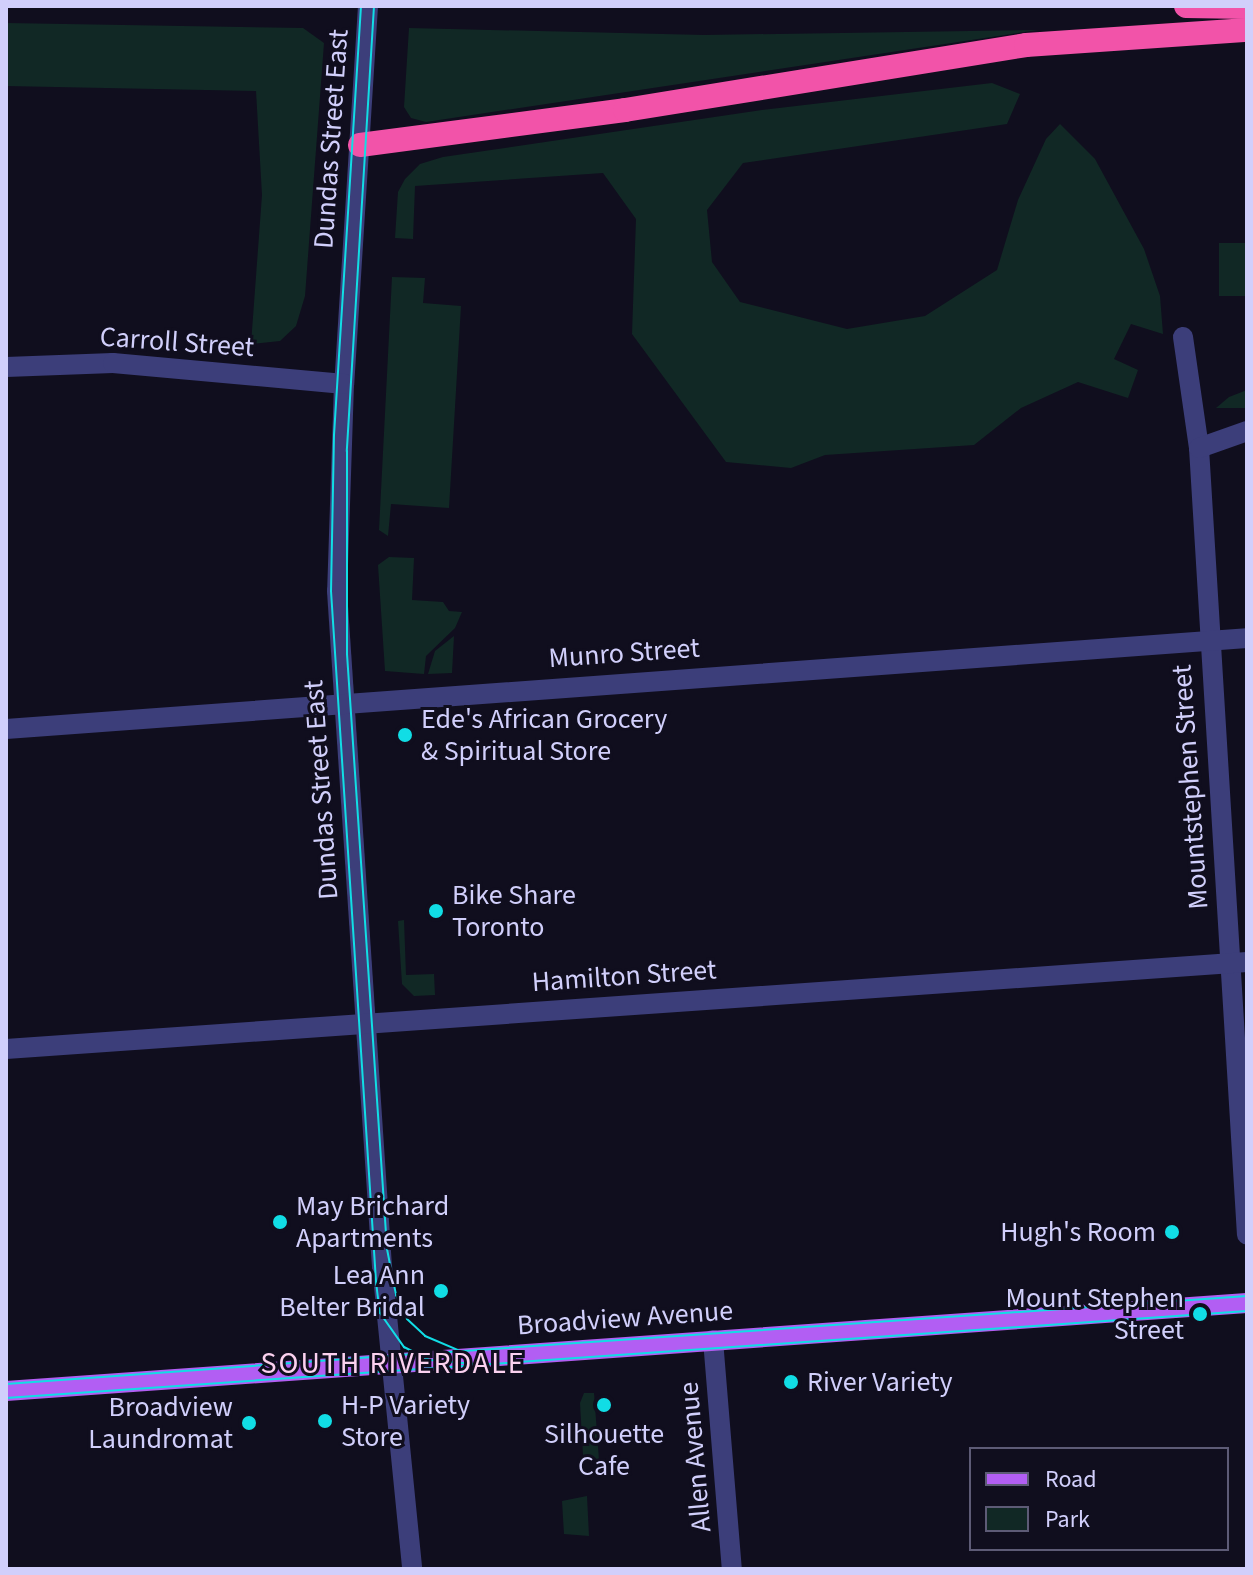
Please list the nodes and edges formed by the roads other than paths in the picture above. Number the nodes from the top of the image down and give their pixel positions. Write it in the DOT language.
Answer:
graph roads {
  1 [pos="368,6"];
  2 [pos="1186,6"];
  3 [pos="1247,7"];
  4 [pos="1247,30"];
  5 [pos="360,145"];
  6 [pos="1183,337"];
  7 [pos="6,367"];
  8 [pos="344,384"];
  9 [pos="1247,431"];
  10 [pos="1199,448"];
  11 [pos="1247,638"];
  12 [pos="1210,641"];
  13 [pos="343,705"];
  14 [pos="6,729"];
  15 [pos="1238,962"];
  16 [pos="365,1023"];
  17 [pos="6,1049"];
  18 [pos="1247,1235"];
  19 [pos="1247,1303"];
  20 [pos="713,1340"];
  21 [pos="394,1363"];
  22 [pos="6,1391"];
  23 [pos="412,1569"];
  24 [pos="732,1569"];
  1 -- 5 [label="street, Dundas Street East"];
  2 -- 3 [label="highway"];
  4 -- 5 [label="highway"];
  5 -- 8 [label="street, Dundas Street East"];
  6 -- 10 [label="street, Mountstephen Street"];
  7 -- 8 [label="street, Carroll Street"];
  8 -- 13 [label="street, Dundas Street East"];
  9 -- 10 [label="street"];
  10 -- 12 [label="street, Mountstephen Street"];
  11 -- 12 [label="street, Munro Street"];
  12 -- 13 [label="street, Munro Street"];
  12 -- 15 [label="street, Mountstephen Street"];
  13 -- 14 [label="street, Munro Street"];
  13 -- 16 [label="street, Dundas Street East"];
  15 -- 16 [label="street, Hamilton Street"];
  15 -- 18 [label="street, Mountstephen Street"];
  16 -- 17 [label="street, Hamilton Street"];
  16 -- 21 [label="street, Dundas Street East"];
  19 -- 20 [label="main road, Broadview Avenue"];
  20 -- 21 [label="main road, Broadview Avenue"];
  20 -- 24 [label="street, Allen Avenue"];
  21 -- 22 [label="main road, Broadview Avenue"];
  21 -- 23 [label="street, Dundas Street East"];
}
